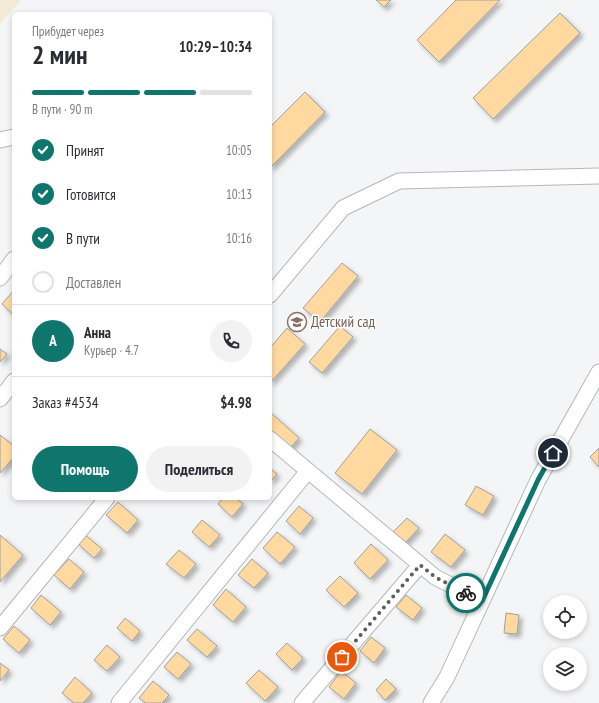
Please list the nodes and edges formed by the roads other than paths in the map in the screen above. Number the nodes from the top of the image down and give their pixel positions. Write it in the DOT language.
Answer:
graph roads {
  1 [pos="12,137"];
  2 [pos="0,140"];
  3 [pos="599,176"];
  4 [pos="12,262"];
  5 [pos="0,278"];
  6 [pos="272,293"];
  7 [pos="599,372"];
  8 [pos="12,384"];
  9 [pos="0,399"];
  10 [pos="272,441"];
  11 [pos="308,471"];
  12 [pos="106,500"];
  13 [pos="420,565"];
  14 [pos="482,601"];
  15 [pos="0,628"];
  16 [pos="119,703"];
  17 [pos="302,703"];
  18 [pos="431,703"];
  1 -- 2 [label="street"];
  3 -- 6 [label="street"];
  4 -- 5 [label="street"];
  7 -- 14 [label="street"];
  8 -- 9 [label="street"];
  10 -- 11 [label="street"];
  11 -- 13 [label="street"];
  11 -- 16 [label="street"];
  12 -- 15 [label="street"];
  13 -- 14 [label="street"];
  13 -- 17 [label="street"];
  14 -- 18 [label="street"];
}
